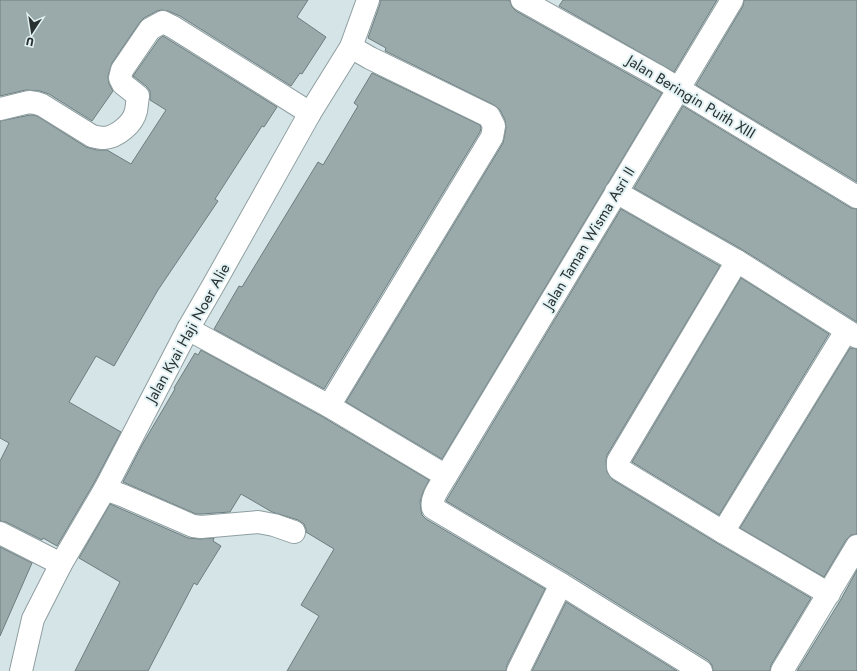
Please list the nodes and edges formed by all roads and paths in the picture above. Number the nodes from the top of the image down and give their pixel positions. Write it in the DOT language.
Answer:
graph roads {
  1 [pos="368,0"];
  2 [pos="522,0"];
  3 [pos="732,0"];
  4 [pos="351,47"];
  5 [pos="678,90"];
  6 [pos="0,109"];
  7 [pos="310,113"];
  8 [pos="616,192"];
  9 [pos="857,197"];
  10 [pos="737,261"];
  11 [pos="188,329"];
  12 [pos="852,334"];
  13 [pos="329,406"];
  14 [pos="446,476"];
  15 [pos="105,489"];
  16 [pos="294,532"];
  17 [pos="723,532"];
  18 [pos="0,533"];
  19 [pos="857,546"];
  20 [pos="61,564"];
  21 [pos="561,584"];
  22 [pos="828,594"];
  23 [pos="21,671"];
  24 [pos="518,671"];
  25 [pos="701,671"];
  26 [pos="782,671"];
  1 -- 4 [label="street, Jalan Kyai Haji Noer Alie"];
  2 -- 5 [label="street, Jalan Beringin Puith XIII"];
  3 -- 5 [label="street, Jalan Taman Wisma Asri II"];
  4 -- 7 [label="street, Jalan Kyai Haji Noer Alie"];
  4 -- 13 [label="street"];
  5 -- 8 [label="street, Jalan Taman Wisma Asri II"];
  5 -- 9 [label="street, Jalan Beringin Puith XIII"];
  6 -- 7 [label="street"];
  7 -- 11 [label="street, Jalan Kyai Haji Noer Alie"];
  8 -- 10 [label="street"];
  8 -- 14 [label="street, Jalan Taman Wisma Asri II"];
  10 -- 12 [label="street"];
  10 -- 17 [label="street"];
  11 -- 13 [label="street"];
  11 -- 15 [label="street, Jalan Kyai Haji Noer Alie"];
  12 -- 17 [label="street"];
  13 -- 14 [label="street"];
  14 -- 21 [label="street, Jalan Taman Wisma Asri II"];
  15 -- 16 [label="street"];
  15 -- 20 [label="street, Jalan Kyai Haji Noer Alie"];
  17 -- 22 [label="street"];
  18 -- 20 [label="street"];
  19 -- 22 [label="street"];
  20 -- 23 [label="street, Jalan Kyai Haji Noer Alie"];
  21 -- 24 [label="street"];
  21 -- 25 [label="street"];
  22 -- 26 [label="street"];
}
